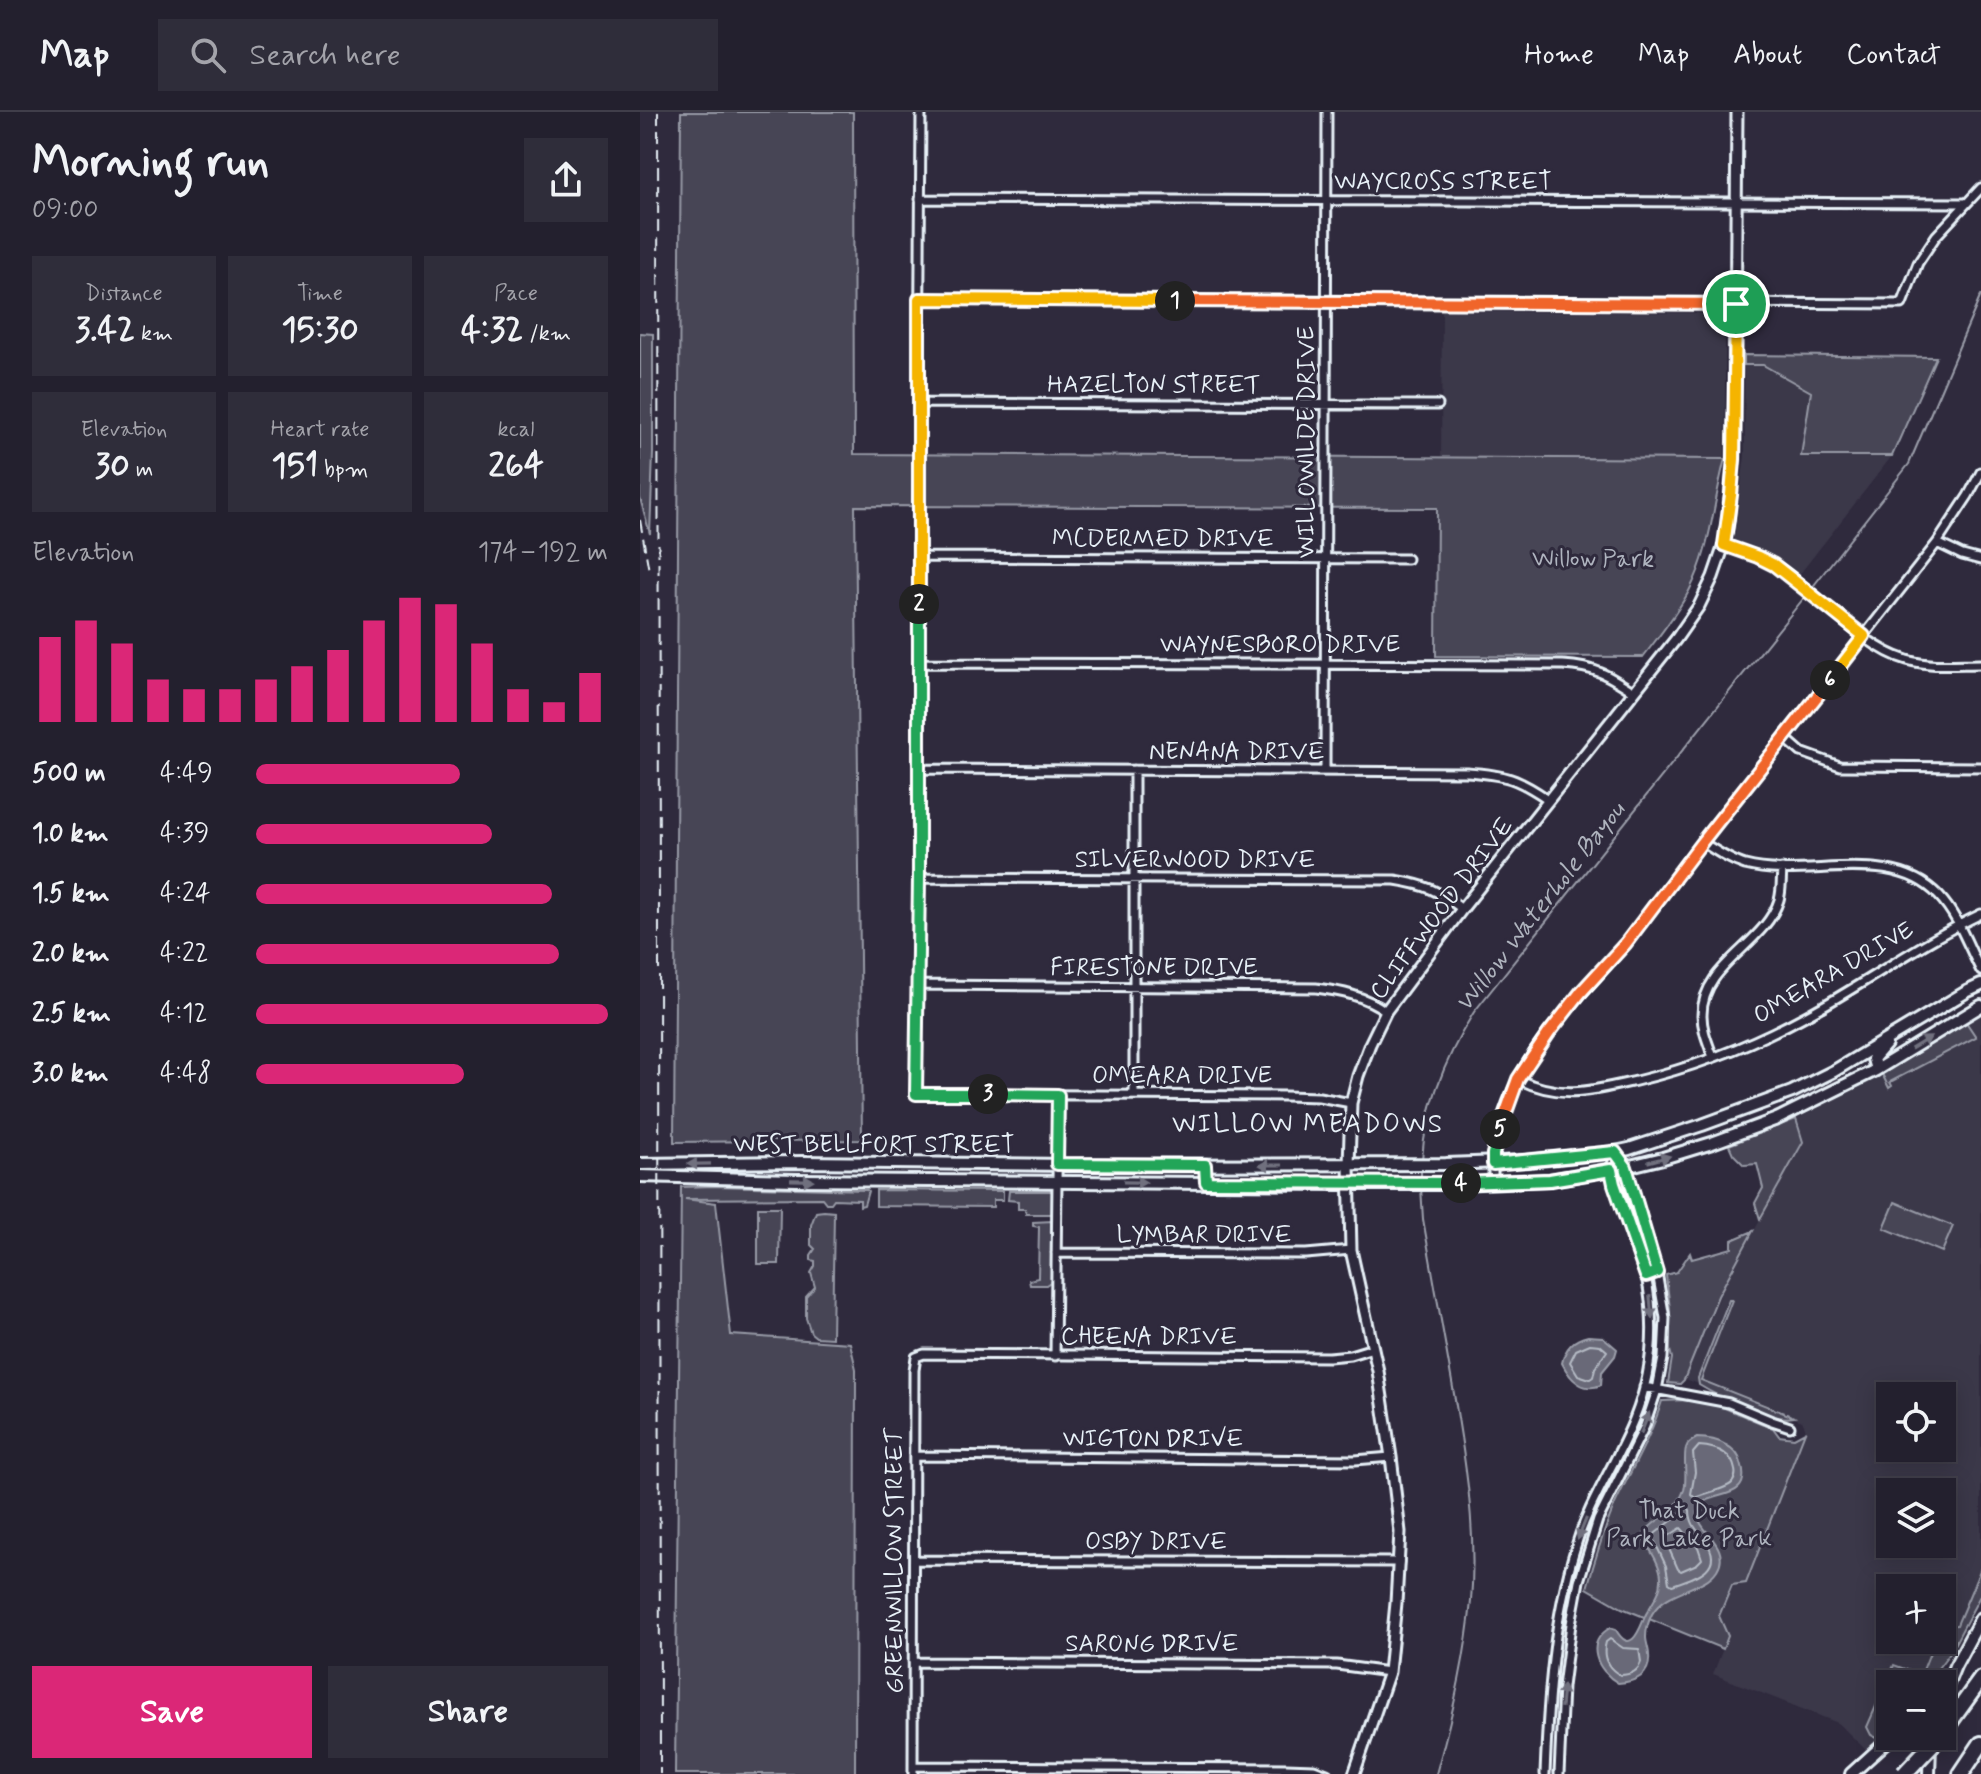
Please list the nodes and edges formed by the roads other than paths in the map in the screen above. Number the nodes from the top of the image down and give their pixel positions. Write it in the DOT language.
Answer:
graph roads {
  1 [pos="921,112"];
  2 [pos="1327,112"];
  3 [pos="1737,112"];
  4 [pos="1981,188"];
  5 [pos="920,199"];
  6 [pos="1327,200"];
  7 [pos="1736,202"];
  8 [pos="1965,203"];
  9 [pos="919,299"];
  10 [pos="1327,302"];
  11 [pos="1736,304"];
  12 [pos="919,403"];
  13 [pos="1326,405"];
  14 [pos="1438,405"];
  15 [pos="1981,472"];
  16 [pos="1937,543"];
  17 [pos="1724,545"];
  18 [pos="918,557"];
  19 [pos="1326,559"];
  20 [pos="1407,559"];
  21 [pos="1981,560"];
  22 [pos="1864,636"];
  23 [pos="920,663"];
  24 [pos="1325,664"];
  25 [pos="1981,664"];
  26 [pos="1634,692"];
  27 [pos="1785,738"];
  28 [pos="1981,767"];
  29 [pos="919,769"];
  30 [pos="1134,770"];
  31 [pos="1325,771"];
  32 [pos="1549,800"];
  33 [pos="1702,842"];
  34 [pos="1782,869"];
  35 [pos="919,878"];
  36 [pos="1134,879"];
  37 [pos="1462,909"];
  38 [pos="1981,914"];
  39 [pos="1957,925"];
  40 [pos="1981,971"];
  41 [pos="918,985"];
  42 [pos="1981,985"];
  43 [pos="1134,987"];
  44 [pos="1981,1006"];
  45 [pos="1386,1011"];
  46 [pos="1896,1034"];
  47 [pos="1713,1057"];
  48 [pos="1876,1070"];
  49 [pos="1518,1079"];
  50 [pos="1792,1092"];
  51 [pos="1134,1094"];
  52 [pos="1058,1095"];
  53 [pos="1351,1103"];
  54 [pos="1800,1109"];
  55 [pos="1615,1152"];
  56 [pos="872,1162"];
  57 [pos="640,1164"];
  58 [pos="1057,1164"];
  59 [pos="1493,1164"];
  60 [pos="1205,1165"];
  61 [pos="1349,1165"];
  62 [pos="1626,1167"];
  63 [pos="1611,1170"];
  64 [pos="640,1176"];
  65 [pos="872,1181"];
  66 [pos="1057,1181"];
  67 [pos="1206,1182"];
  68 [pos="1493,1182"];
  69 [pos="1350,1184"];
  70 [pos="1351,1250"];
  71 [pos="1056,1253"];
  72 [pos="1657,1272"];
  73 [pos="1646,1276"];
  74 [pos="1373,1348"];
  75 [pos="924,1354"];
  76 [pos="1055,1356"];
  77 [pos="1644,1387"];
  78 [pos="1657,1390"];
  79 [pos="1790,1427"];
  80 [pos="1618,1451"];
  81 [pos="914,1456"];
  82 [pos="1391,1457"];
  83 [pos="1630,1457"];
  84 [pos="914,1560"];
  85 [pos="1399,1562"];
  86 [pos="1563,1599"];
  87 [pos="1575,1602"];
  88 [pos="1981,1618"];
  89 [pos="913,1662"];
  90 [pos="1955,1666"];
  91 [pos="1952,1670"];
  92 [pos="1953,1670"];
  93 [pos="1389,1672"];
  94 [pos="1981,1679"];
  95 [pos="1956,1715"];
  96 [pos="1546,1735"];
  97 [pos="1559,1737"];
  98 [pos="1981,1744"];
  99 [pos="1878,1750"];
  100 [pos="1926,1750"];
  101 [pos="1930,1750"];
  102 [pos="913,1770"];
  103 [pos="1014,1770"];
  104 [pos="1117,1770"];
  105 [pos="1220,1771"];
  106 [pos="1327,1774"];
  107 [pos="1354,1774"];
  108 [pos="1545,1774"];
  109 [pos="1559,1774"];
  110 [pos="1851,1774"];
  111 [pos="1904,1774"];
  112 [pos="1929,1774"];
  113 [pos="1961,1774"];
  1 -- 5 [label="street"];
  2 -- 6 [label="street, WILLOWILDE DRIVE"];
  3 -- 7 [label="street, CLIFFWOOD DRIVE"];
  4 -- 8 [label="street"];
  5 -- 6 [label="street, WAYCROSS STREET"];
  5 -- 9 [label="street"];
  6 -- 7 [label="street, WAYCROSS STREET"];
  6 -- 10 [label="street, WILLOWILDE DRIVE"];
  7 -- 8 [label="street, WAYCROSS STREET"];
  7 -- 11 [label="street, CLIFFWOOD DRIVE"];
  8 -- 11 [label="street"];
  9 -- 10 [label="street"];
  9 -- 12 [label="street"];
  10 -- 11 [label="street"];
  10 -- 13 [label="street, WILLOWILDE DRIVE"];
  11 -- 17 [label="street, CLIFFWOOD DRIVE"];
  12 -- 13 [label="street, HAZELTON STREET"];
  12 -- 18 [label="street"];
  13 -- 14 [label="street, HAZELTON STREET"];
  13 -- 19 [label="street, WILLOWILDE DRIVE"];
  15 -- 16 [label="street"];
  16 -- 21 [label="street"];
  16 -- 22 [label="street"];
  17 -- 22 [label="street"];
  17 -- 26 [label="street, CLIFFWOOD DRIVE"];
  18 -- 19 [label="street, MCDERMED DRIVE"];
  18 -- 23 [label="street"];
  19 -- 20 [label="street, MCDERMED DRIVE"];
  19 -- 24 [label="street, WILLOWILDE DRIVE"];
  22 -- 25 [label="street"];
  22 -- 27 [label="street"];
  23 -- 24 [label="street, WAYNESBORO DRIVE"];
  23 -- 29 [label="street"];
  24 -- 26 [label="street, WAYNESBORO DRIVE"];
  24 -- 31 [label="street, WILLOWILDE DRIVE"];
  26 -- 32 [label="street, CLIFFWOOD DRIVE"];
  27 -- 28 [label="street"];
  27 -- 33 [label="street"];
  29 -- 30 [label="street, NENANA DRIVE"];
  29 -- 35 [label="street"];
  30 -- 31 [label="street, NENANA DRIVE"];
  30 -- 36 [label="street"];
  31 -- 32 [label="street, NENANA DRIVE"];
  32 -- 37 [label="street, CLIFFWOOD DRIVE"];
  33 -- 34 [label="street"];
  33 -- 49 [label="street"];
  34 -- 39 [label="street"];
  34 -- 47 [label="street"];
  35 -- 36 [label="street, SILVERWOOD DRIVE"];
  35 -- 41 [label="street"];
  36 -- 37 [label="street, SILVERWOOD DRIVE"];
  36 -- 43 [label="street"];
  37 -- 45 [label="street, CLIFFWOOD DRIVE"];
  38 -- 39 [label="street, OMEARA DRIVE"];
  39 -- 40 [label="street"];
  39 -- 47 [label="street, OMEARA DRIVE"];
  41 -- 43 [label="street, FIRESTONE DRIVE"];
  41 -- 52 [label="street, OMEARA DRIVE"];
  42 -- 46 [label="main road, WEST BELLFORT STREET"];
  43 -- 45 [label="street, FIRESTONE DRIVE"];
  43 -- 51 [label="street"];
  48 -- 44 [label="main road, WEST BELLFORT STREET, one-way"];
  45 -- 53 [label="street, CLIFFWOOD DRIVE"];
  46 -- 48 [label="main road"];
  46 -- 50 [label="main road, WEST BELLFORT STREET"];
  47 -- 49 [label="street, OMEARA DRIVE"];
  48 -- 54 [label="main road, WEST BELLFORT STREET"];
  49 -- 59 [label="street"];
  50 -- 54 [label="main road"];
  50 -- 55 [label="main road, WEST BELLFORT STREET"];
  51 -- 52 [label="street, OMEARA DRIVE"];
  51 -- 53 [label="street, OMEARA DRIVE"];
  52 -- 58 [label="street"];
  53 -- 61 [label="street, CLIFFWOOD DRIVE"];
  62 -- 54 [label="main road, WEST BELLFORT STREET, one-way"];
  55 -- 59 [label="main road, WEST BELLFORT STREET"];
  55 -- 62 [label="street"];
  55 -- 63 [label="street"];
  56 -- 57 [label="main road, WEST BELLFORT STREET, one-way"];
  56 -- 58 [label="main road, WEST BELLFORT STREET"];
  56 -- 65 [label="main road"];
  58 -- 60 [label="main road, WEST BELLFORT STREET"];
  58 -- 66 [label="street"];
  59 -- 61 [label="main road, WEST BELLFORT STREET"];
  59 -- 68 [label="street"];
  61 -- 60 [label="main road, WEST BELLFORT STREET, one-way"];
  60 -- 67 [label="main road"];
  61 -- 69 [label="street, CLIFFWOOD DRIVE"];
  62 -- 63 [label="main road, WEST BELLFORT STREET"];
  62 -- 72 [label="street"];
  63 -- 68 [label="main road, WEST BELLFORT STREET"];
  63 -- 73 [label="street"];
  64 -- 65 [label="main road, WEST BELLFORT STREET, one-way"];
  65 -- 66 [label="main road, WEST BELLFORT STREET"];
  66 -- 67 [label="main road, WEST BELLFORT STREET, one-way"];
  66 -- 71 [label="street"];
  67 -- 69 [label="main road, WEST BELLFORT STREET"];
  68 -- 69 [label="main road, WEST BELLFORT STREET"];
  69 -- 70 [label="street, CLIFFWOOD DRIVE"];
  70 -- 71 [label="street, LYMBAR DRIVE"];
  70 -- 74 [label="street, CLIFFWOOD DRIVE"];
  71 -- 76 [label="street"];
  72 -- 73 [label="street"];
  72 -- 78 [label="street"];
  73 -- 77 [label="street, one-way"];
  74 -- 76 [label="street, CHEENA DRIVE"];
  74 -- 82 [label="street, CLIFFWOOD DRIVE"];
  75 -- 76 [label="street, CHEENA DRIVE"];
  75 -- 81 [label="street, GREENWILLOW STREET"];
  77 -- 78 [label="street"];
  77 -- 80 [label="street"];
  78 -- 79 [label="street"];
  83 -- 78 [label="street, one-way"];
  80 -- 83 [label="street"];
  80 -- 86 [label="street, one-way"];
  81 -- 82 [label="street, WIGTON DRIVE"];
  81 -- 84 [label="street, GREENWILLOW STREET"];
  82 -- 85 [label="street, CLIFFWOOD DRIVE"];
  83 -- 87 [label="street"];
  84 -- 85 [label="street, OSBY DRIVE"];
  84 -- 89 [label="street, GREENWILLOW STREET"];
  85 -- 93 [label="street, CLIFFWOOD DRIVE"];
  86 -- 87 [label="street"];
  86 -- 96 [label="street"];
  97 -- 87 [label="street, one-way"];
  88 -- 90 [label="main road"];
  89 -- 93 [label="street, SARONG DRIVE"];
  89 -- 102 [label="street, GREENWILLOW STREET"];
  90 -- 91 [label="main road"];
  90 -- 92 [label="main road"];
  93 -- 107 [label="street, CLIFFWOOD DRIVE"];
  94 -- 95 [label="highway"];
  96 -- 97 [label="street"];
  96 -- 108 [label="street"];
  97 -- 109 [label="street"];
  98 -- 113 [label="highway"];
  99 -- 110 [label="main road"];
  100 -- 111 [label="highway, bridge"];
  101 -- 112 [label="main road"];
  102 -- 103 [label="street"];
  103 -- 104 [label="street"];
  104 -- 105 [label="street"];
  105 -- 106 [label="street"];
}
